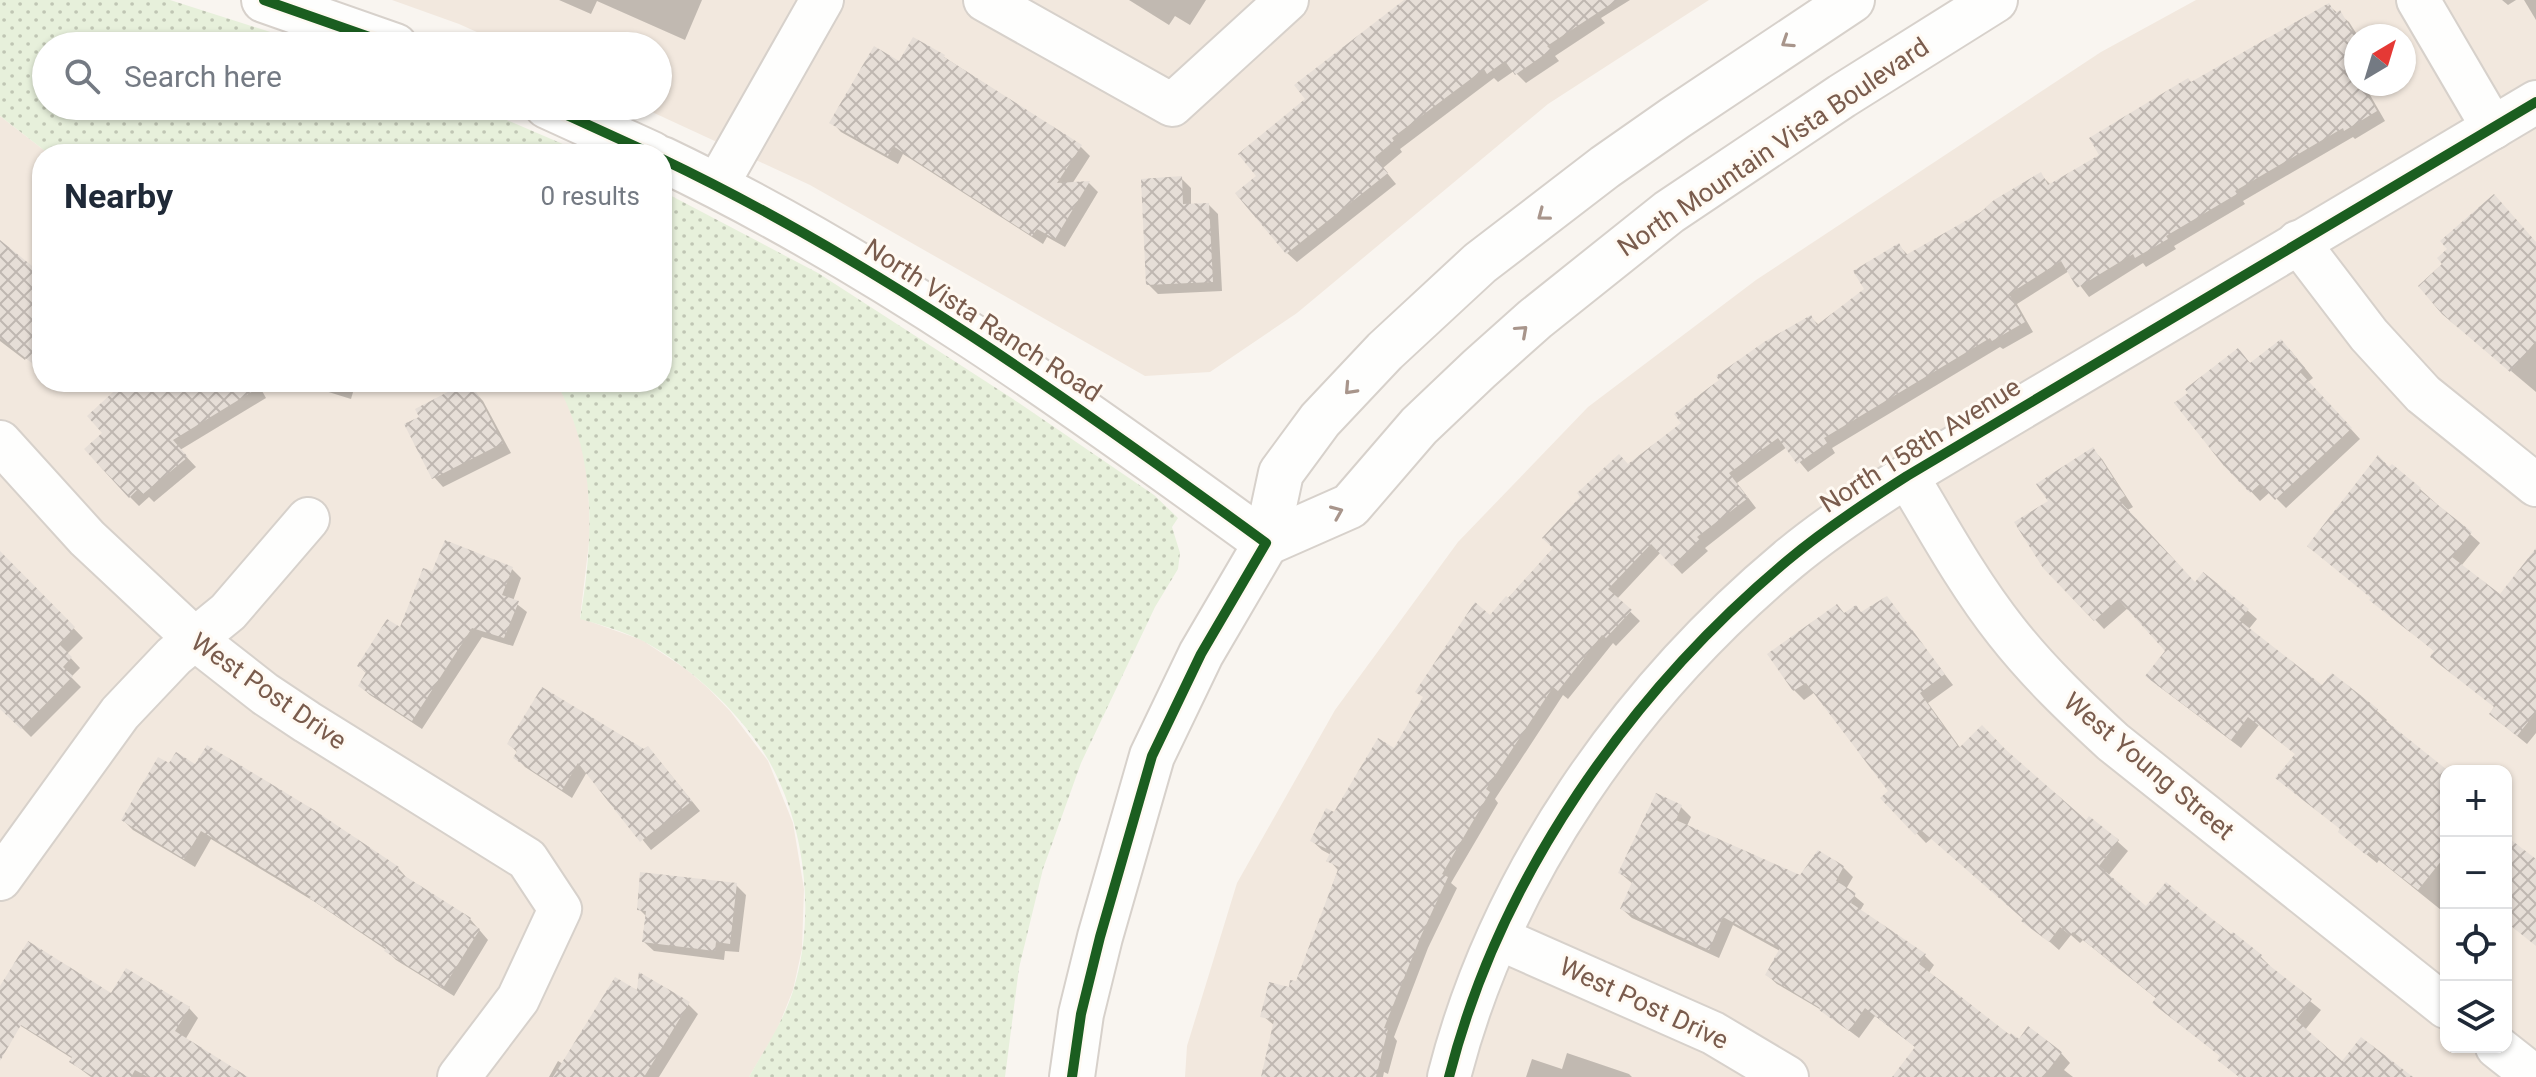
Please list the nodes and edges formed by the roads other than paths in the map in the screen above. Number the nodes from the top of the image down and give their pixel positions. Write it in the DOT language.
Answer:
graph roads {
  1 [pos="264,0"];
  2 [pos="822,0"];
  3 [pos="985,0"];
  4 [pos="1287,0"];
  5 [pos="1852,0"];
  6 [pos="1995,0"];
  7 [pos="2418,0"];
  8 [pos="355,32"];
  9 [pos="2536,102"];
  10 [pos="578,120"];
  11 [pos="2493,128"];
  12 [pos="630,144"];
  13 [pos="672,164"];
  14 [pos="717,185"];
  15 [pos="2298,242"];
  16 [pos="0,442"];
  17 [pos="1907,476"];
  18 [pos="2536,485"];
  19 [pos="308,519"];
  20 [pos="1266,543"];
  21 [pos="196,640"];
  22 [pos="0,879"];
  23 [pos="1498,938"];
  24 [pos="2440,1002"];
  25 [pos="2505,1053"];
  26 [pos="459,1077"];
  27 [pos="1072,1077"];
  28 [pos="1449,1077"];
  29 [pos="1787,1077"];
  30 [pos="2535,1077"];
  1 -- 8 [label="street"];
  2 -- 14 [label="street"];
  3 -- 4 [label="street"];
  5 -- 20 [label="street, one-way"];
  20 -- 6 [label="street, North Mountain Vista Boulevard, one-way"];
  7 -- 11 [label="street"];
  9 -- 11 [label="street, North 158th Avenue"];
  10 -- 12 [label="street"];
  11 -- 15 [label="street, North 158th Avenue"];
  13 -- 14 [label="street, North Vista Ranch Road"];
  14 -- 20 [label="street, North Vista Ranch Road"];
  15 -- 17 [label="street, North 158th Avenue"];
  15 -- 18 [label="street"];
  16 -- 21 [label="street, West Post Drive"];
  17 -- 23 [label="street, North 158th Avenue"];
  17 -- 24 [label="street, West Young Street"];
  19 -- 21 [label="street"];
  20 -- 27 [label="street"];
  21 -- 22 [label="street"];
  21 -- 26 [label="street, West Post Drive"];
  23 -- 28 [label="street, North 158th Avenue"];
  23 -- 29 [label="street, West Post Drive"];
  25 -- 30 [label="street"];
}
